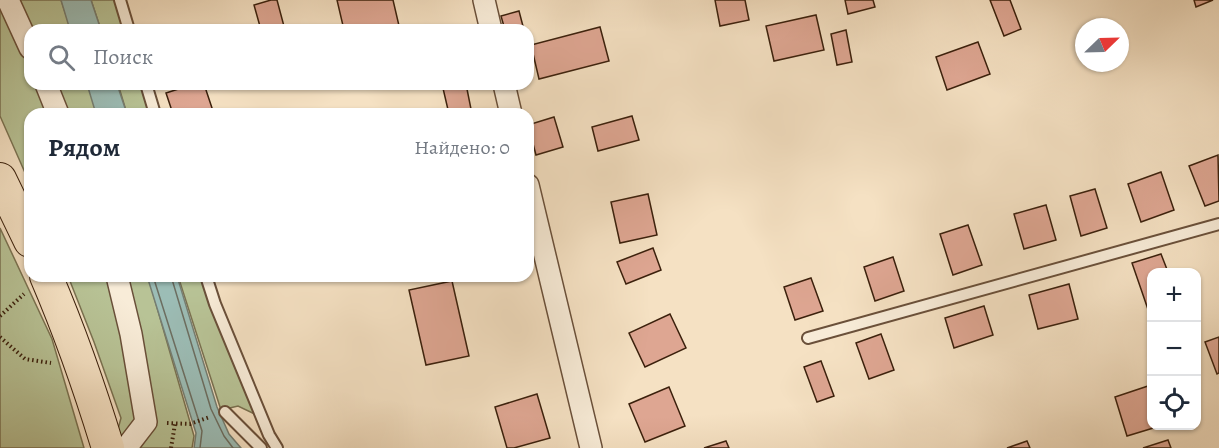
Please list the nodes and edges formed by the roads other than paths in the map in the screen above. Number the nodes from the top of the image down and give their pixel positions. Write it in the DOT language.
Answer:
graph roads {
  1 [pos="9,0"];
  2 [pos="120,0"];
  3 [pos="484,0"];
  4 [pos="127,24"];
  5 [pos="490,24"];
  6 [pos="24,34"];
  7 [pos="48,90"];
  8 [pos="148,90"];
  9 [pos="505,90"];
  10 [pos="56,108"];
  11 [pos="153,108"];
  12 [pos="510,108"];
  13 [pos="0,179"];
  14 [pos="534,210"];
  15 [pos="1219,224"];
  16 [pos="24,229"];
  17 [pos="38,282"];
  18 [pos="118,282"];
  19 [pos="208,282"];
  20 [pos="808,338"];
  21 [pos="225,412"];
  22 [pos="108,448"];
  23 [pos="126,448"];
  24 [pos="261,448"];
  25 [pos="277,448"];
  26 [pos="591,448"];
  1 -- 6 [label="street"];
  2 -- 4 [label="lane"];
  3 -- 5 [label="street"];
  7 -- 10 [label="street"];
  8 -- 11 [label="lane"];
  9 -- 12 [label="street"];
  13 -- 16 [label="main road"];
  14 -- 26 [label="street"];
  15 -- 20 [label="lane"];
  17 -- 22 [label="main road"];
  18 -- 23 [label="street"];
  19 -- 25 [label="lane"];
  21 -- 24 [label="lane"];
}
